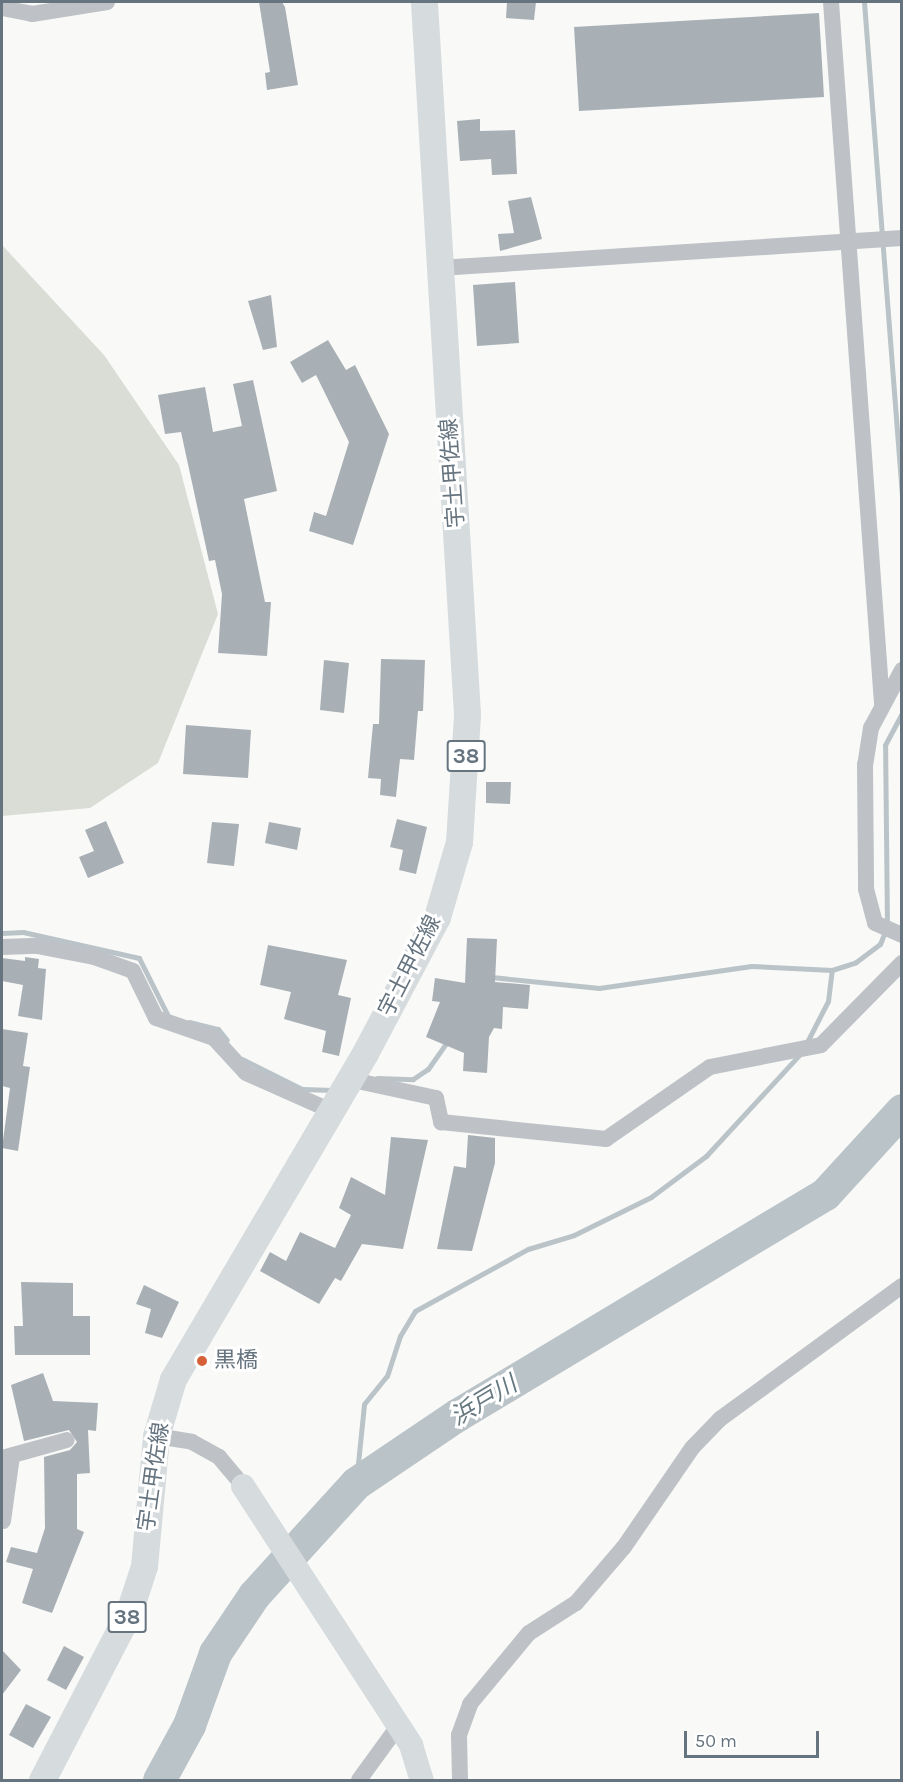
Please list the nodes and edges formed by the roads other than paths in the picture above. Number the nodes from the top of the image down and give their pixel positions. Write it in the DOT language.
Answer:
graph roads {
  1 [pos="107,2"];
  2 [pos="424,2"];
  3 [pos="831,2"];
  4 [pos="2,8"];
  5 [pos="902,238"];
  6 [pos="848,241"];
  7 [pos="439,268"];
  8 [pos="902,670"];
  9 [pos="882,704"];
  10 [pos="902,935"];
  11 [pos="2,946"];
  12 [pos="902,963"];
  13 [pos="348,1079"];
  14 [pos="329,1110"];
  15 [pos="902,1286"];
  16 [pos="156,1436"];
  17 [pos="67,1440"];
  18 [pos="7,1457"];
  19 [pos="243,1486"];
  20 [pos="3,1521"];
  21 [pos="394,1718"];
  22 [pos="42,1780"];
  23 [pos="359,1780"];
  24 [pos="422,1780"];
  25 [pos="460,1780"];
  1 -- 4 [label="street"];
  2 -- 7 [label="main road, 宇土甲佐線 / 38"];
  3 -- 6 [label="street"];
  5 -- 6 [label="street"];
  6 -- 7 [label="street"];
  6 -- 9 [label="street"];
  7 -- 13 [label="main road, 宇土甲佐線 / 38"];
  8 -- 9 [label="street"];
  9 -- 10 [label="street"];
  11 -- 14 [label="street"];
  12 -- 13 [label="street"];
  13 -- 14 [label="main road, 宇土甲佐線 / 38"];
  14 -- 16 [label="main road, 宇土甲佐線 / 38"];
  15 -- 25 [label="street"];
  16 -- 19 [label="street"];
  16 -- 22 [label="main road, 宇土甲佐線 / 38"];
  17 -- 18 [label="street"];
  18 -- 20 [label="street"];
  19 -- 21 [label="street"];
  21 -- 23 [label="street"];
  21 -- 24 [label="street"];
}
